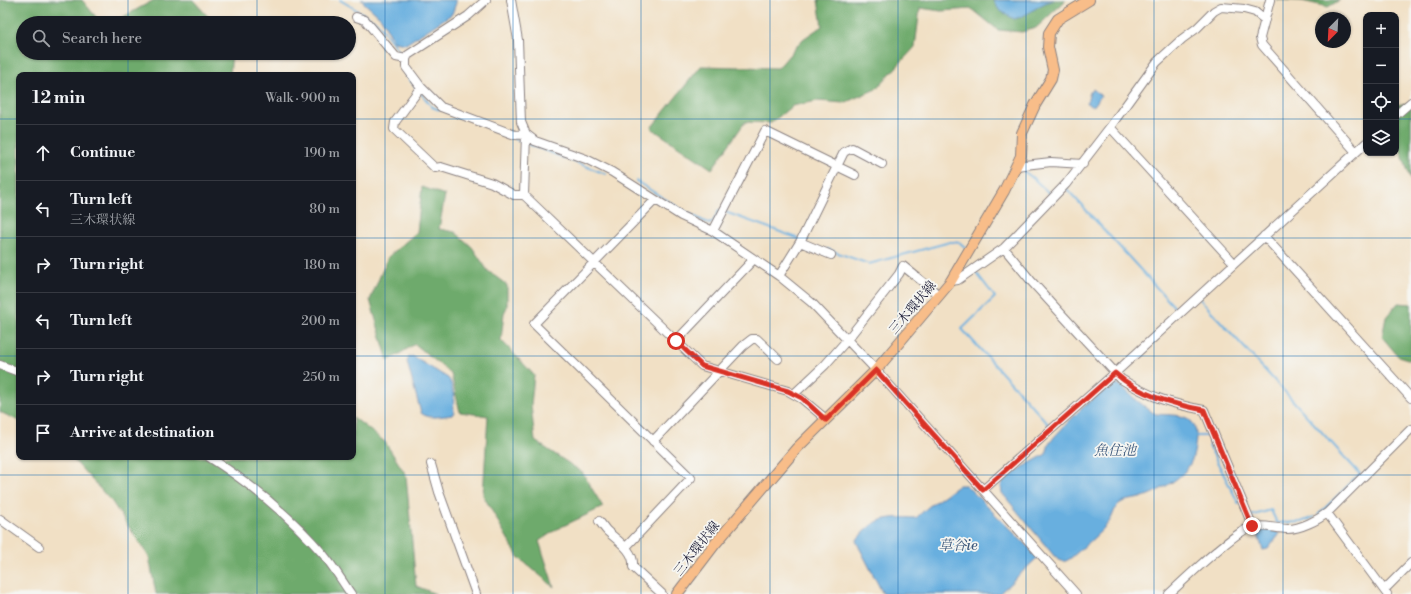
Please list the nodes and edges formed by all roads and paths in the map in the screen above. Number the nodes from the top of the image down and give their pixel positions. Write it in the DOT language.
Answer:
graph roads {
  1 [pos="486,0"];
  2 [pos="511,0"];
  3 [pos="1089,0"];
  4 [pos="1270,0"];
  5 [pos="356,17"];
  6 [pos="1265,20"];
  7 [pos="406,60"];
  8 [pos="421,87"];
  9 [pos="1411,102"];
  10 [pos="1399,112"];
  11 [pos="1110,127"];
  12 [pos="526,134"];
  13 [pos="1363,146"];
  14 [pos="1356,152"];
  15 [pos="882,164"];
  16 [pos="1083,164"];
  17 [pos="1016,166"];
  18 [pos="837,167"];
  19 [pos="855,175"];
  20 [pos="524,195"];
  21 [pos="655,200"];
  22 [pos="713,231"];
  23 [pos="1264,236"];
  24 [pos="800,242"];
  25 [pos="1004,248"];
  26 [pos="831,255"];
  27 [pos="754,259"];
  28 [pos="594,262"];
  29 [pos="1234,263"];
  30 [pos="779,276"];
  31 [pos="951,280"];
  32 [pos="939,294"];
  33 [pos="848,340"];
  34 [pos="676,341"];
  35 [pos="778,358"];
  36 [pos="0,365"];
  37 [pos="876,370"];
  38 [pos="16,371"];
  39 [pos="720,371"];
  40 [pos="1115,373"];
  41 [pos="794,394"];
  42 [pos="1411,398"];
  43 [pos="826,420"];
  44 [pos="1411,429"];
  45 [pos="653,441"];
  46 [pos="214,460"];
  47 [pos="431,464"];
  48 [pos="983,490"];
  49 [pos="1327,513"];
  50 [pos="0,519"];
  51 [pos="599,520"];
  52 [pos="1253,526"];
  53 [pos="39,547"];
  54 [pos="626,547"];
  55 [pos="1411,563"];
  56 [pos="1386,592"];
  57 [pos="351,594"];
  58 [pos="476,594"];
  59 [pos="662,594"];
  60 [pos="677,594"];
  61 [pos="1076,594"];
  62 [pos="1169,594"];
  1 -- 7 [label="street"];
  2 -- 12 [label="street"];
  3 -- 17 [label="main road, 三木環状線"];
  4 -- 6 [label="street"];
  5 -- 7 [label="street"];
  6 -- 11 [label="street"];
  6 -- 14 [label="street"];
  7 -- 8 [label="street"];
  8 -- 12 [label="street"];
  8 -- 20 [label="street"];
  9 -- 10 [label="street"];
  11 -- 16 [label="street"];
  11 -- 29 [label="street"];
  12 -- 20 [label="street"];
  12 -- 21 [label="street"];
  13 -- 14 [label="street"];
  14 -- 23 [label="street"];
  15 -- 18 [label="street"];
  16 -- 17 [label="street"];
  16 -- 25 [label="street"];
  17 -- 31 [label="main road, 三木環状線"];
  18 -- 19 [label="street"];
  18 -- 22 [label="street"];
  18 -- 24 [label="street"];
  20 -- 28 [label="street"];
  21 -- 22 [label="street"];
  21 -- 28 [label="street"];
  22 -- 27 [label="street"];
  23 -- 29 [label="street"];
  23 -- 42 [label="street"];
  24 -- 26 [label="street"];
  24 -- 30 [label="street"];
  25 -- 31 [label="street"];
  25 -- 40 [label="street"];
  27 -- 30 [label="street"];
  27 -- 34 [label="street"];
  28 -- 34 [label="street"];
  28 -- 45 [label="street"];
  29 -- 40 [label="street"];
  30 -- 33 [label="street"];
  31 -- 32 [label="main road, 三木環状線"];
  32 -- 33 [label="street"];
  32 -- 37 [label="main road, 三木環状線"];
  33 -- 37 [label="street"];
  33 -- 41 [label="street"];
  34 -- 39 [label="street"];
  35 -- 39 [label="street"];
  36 -- 38 [label="street"];
  37 -- 43 [label="main road, 三木環状線"];
  37 -- 48 [label="street"];
  39 -- 41 [label="street"];
  39 -- 45 [label="street"];
  40 -- 48 [label="street"];
  40 -- 52 [label="street"];
  41 -- 43 [label="street"];
  43 -- 60 [label="main road, 三木環状線"];
  44 -- 49 [label="street"];
  45 -- 54 [label="street"];
  46 -- 57 [label="street"];
  47 -- 58 [label="street"];
  48 -- 61 [label="street"];
  49 -- 52 [label="street"];
  49 -- 56 [label="street"];
  50 -- 53 [label="street"];
  51 -- 54 [label="street"];
  52 -- 62 [label="street"];
  54 -- 59 [label="street"];
  55 -- 56 [label="street"];
}
